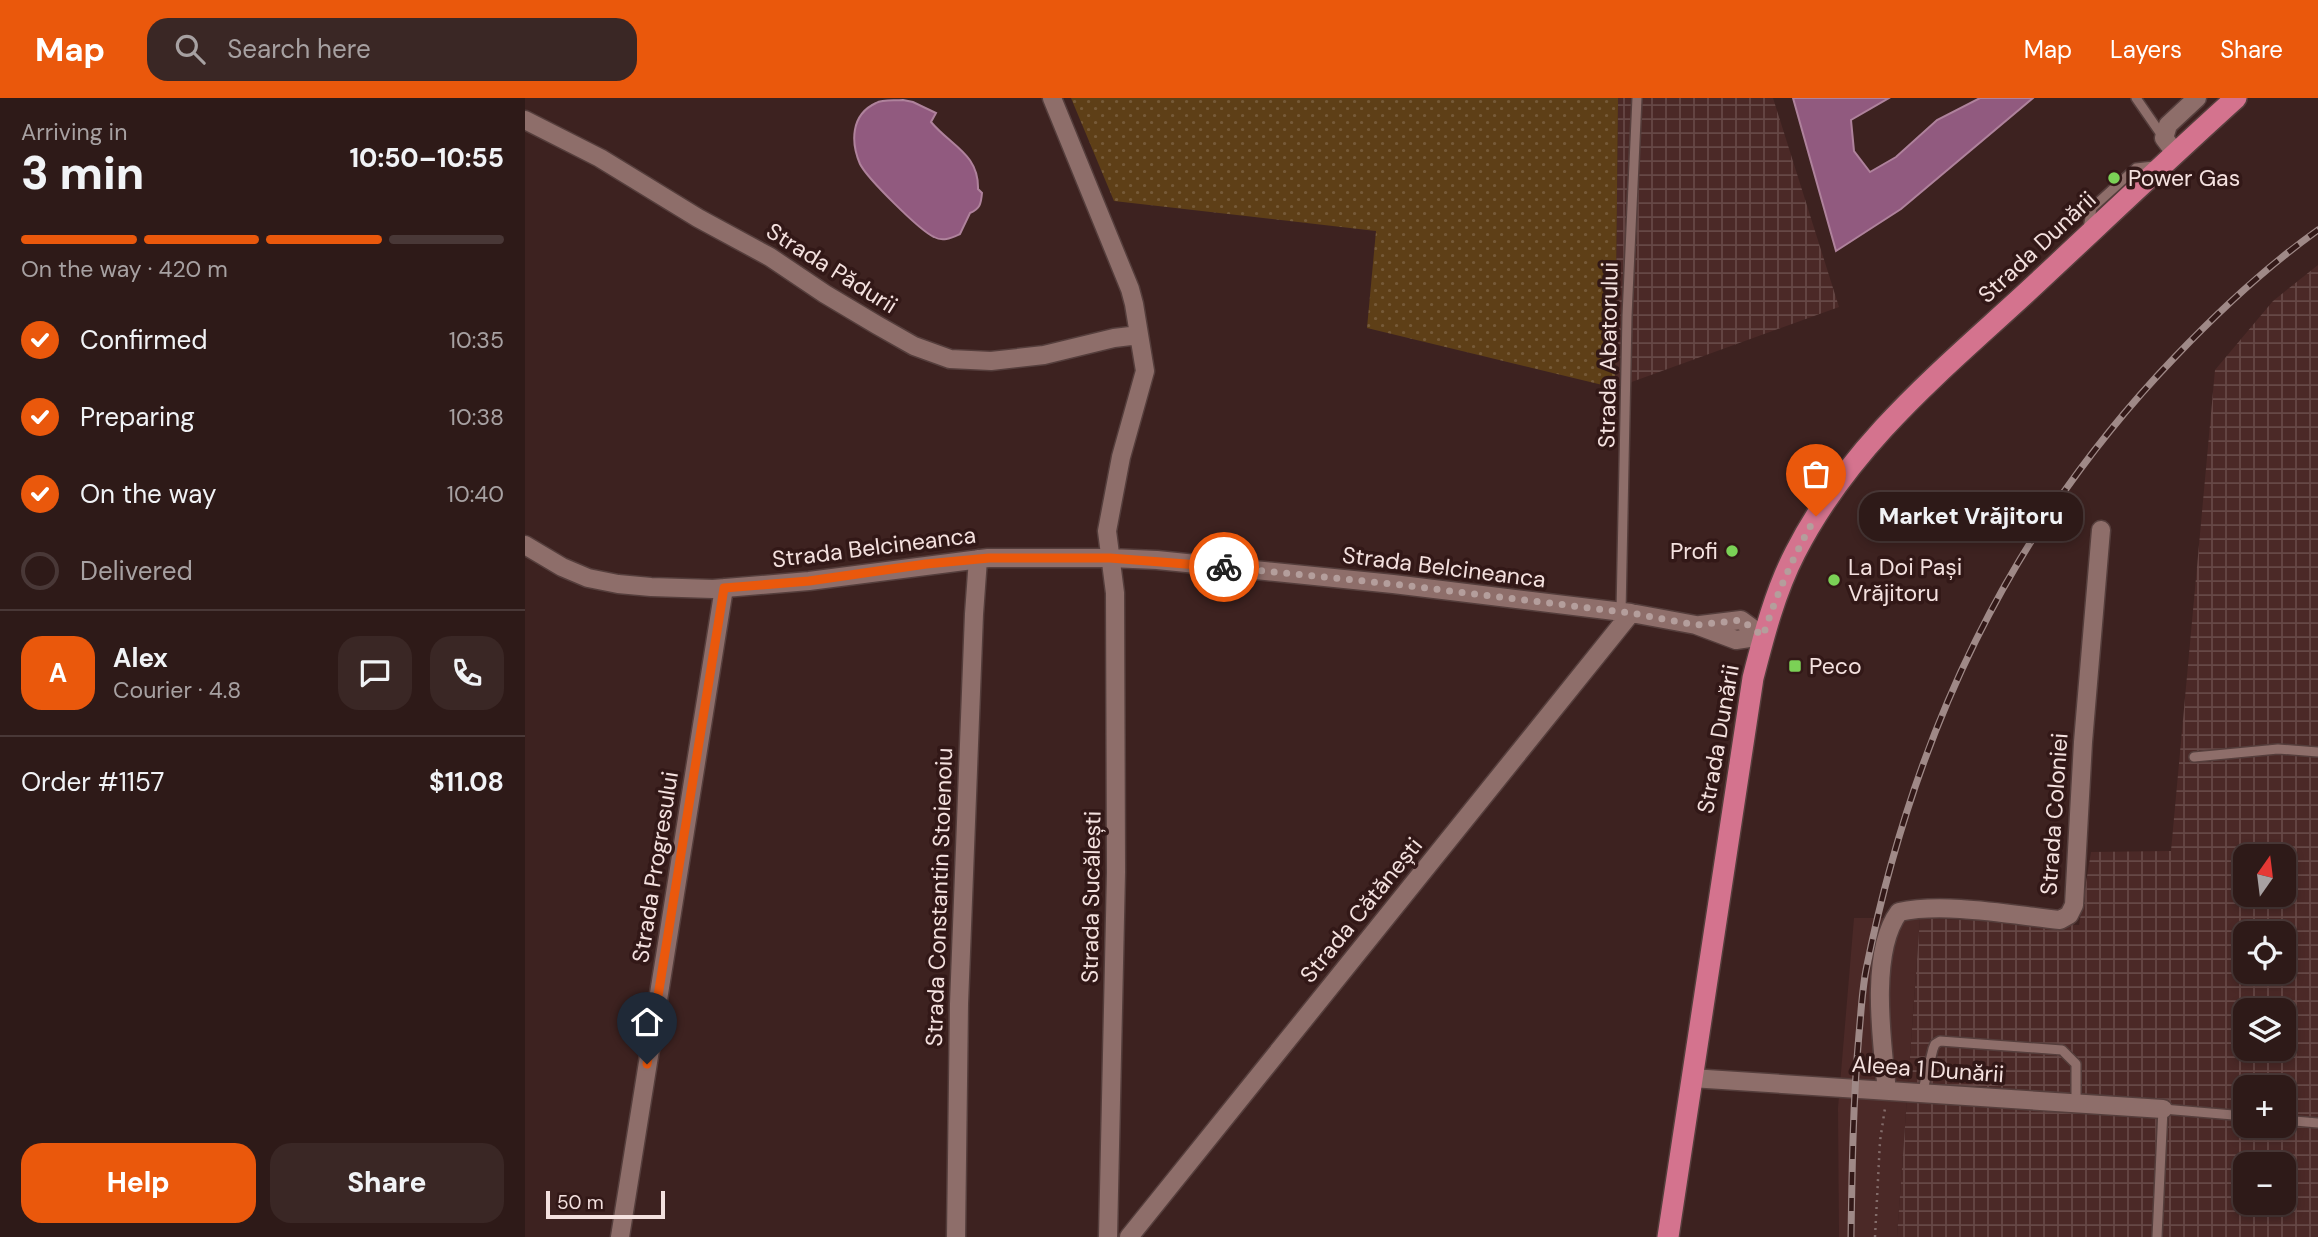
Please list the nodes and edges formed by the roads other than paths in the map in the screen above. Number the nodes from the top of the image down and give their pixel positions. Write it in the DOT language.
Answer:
graph roads {
  1 [pos="1052,98"];
  2 [pos="1637,98"];
  3 [pos="2136,98"];
  4 [pos="2197,98"];
  5 [pos="2236,98"];
  6 [pos="525,120"];
  7 [pos="2168,152"];
  8 [pos="1139,335"];
  9 [pos="2101,530"];
  10 [pos="525,545"];
  11 [pos="1110,558"];
  12 [pos="978,559"];
  13 [pos="724,588"];
  14 [pos="1626,613"];
  15 [pos="1763,636"];
  16 [pos="2318,752"];
  17 [pos="2194,757"];
  18 [pos="1691,1078"];
  19 [pos="1887,1091"];
  20 [pos="1922,1094"];
  21 [pos="2076,1104"];
  22 [pos="2163,1109"];
  23 [pos="2233,1115"];
  24 [pos="2296,1121"];
  25 [pos="2318,1123"];
  26 [pos="619,1237"];
  27 [pos="955,1237"];
  28 [pos="1108,1237"];
  29 [pos="1129,1237"];
  30 [pos="1668,1237"];
  31 [pos="2157,1237"];
  1 -- 8 [label="street, Strada Sucălești"];
  2 -- 14 [label="lane, Strada Abatorului"];
  3 -- 7 [label="lane"];
  4 -- 7 [label="street"];
  5 -- 7 [label="highway, Strada Dunării"];
  6 -- 8 [label="street, Strada Pădurii"];
  7 -- 15 [label="highway, Strada Dunării"];
  8 -- 11 [label="street, Strada Sucălești"];
  9 -- 19 [label="street, Strada Coloniei"];
  10 -- 13 [label="street, Strada Belcineanca"];
  11 -- 12 [label="street, Strada Belcineanca"];
  11 -- 14 [label="street, Strada Belcineanca"];
  11 -- 28 [label="street, Strada Sucălești"];
  12 -- 13 [label="street, Strada Belcineanca"];
  12 -- 27 [label="street, Strada Constantin Stoienoiu"];
  13 -- 26 [label="street, Strada Progresului"];
  14 -- 15 [label="street, Strada Belcineanca"];
  14 -- 29 [label="street, Strada Cătănești"];
  15 -- 18 [label="highway, Strada Dunării"];
  16 -- 17 [label="lane"];
  18 -- 19 [label="street, Aleea 1 Dunării"];
  18 -- 30 [label="highway, Strada Dunării"];
  19 -- 20 [label="street, Aleea 1 Dunării"];
  20 -- 21 [label="street, Aleea 1 Dunării"];
  20 -- 21 [label="lane"];
  21 -- 22 [label="street, Aleea 1 Dunării"];
  22 -- 23 [label="lane"];
  22 -- 31 [label="lane"];
  24 -- 25 [label="lane"];
}
